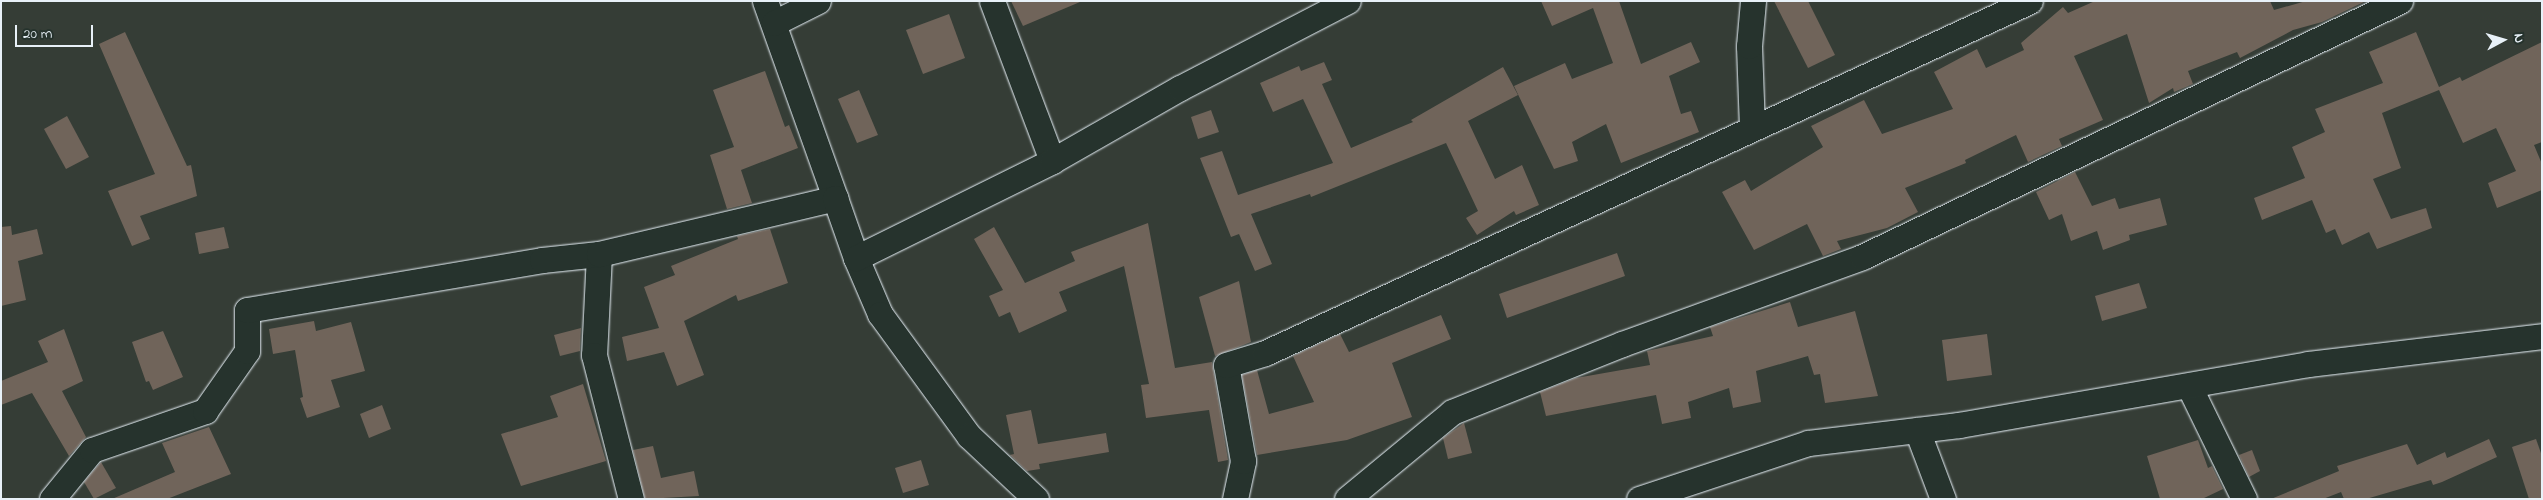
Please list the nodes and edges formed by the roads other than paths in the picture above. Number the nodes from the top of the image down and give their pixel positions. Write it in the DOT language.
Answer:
graph roads {
  1 [pos="818,1"];
  2 [pos="992,1"];
  3 [pos="1348,1"];
  4 [pos="1753,1"];
  5 [pos="2030,1"];
  6 [pos="2400,1"];
  7 [pos="770,12"];
  8 [pos="1752,128"];
  9 [pos="1052,161"];
  10 [pos="835,198"];
  11 [pos="599,254"];
  12 [pos="856,258"];
  13 [pos="2542,336"];
  14 [pos="2189,386"];
  15 [pos="1917,430"];
  16 [pos="52,499"];
  17 [pos="631,499"];
  18 [pos="1036,499"];
  19 [pos="1235,499"];
  20 [pos="1347,499"];
  21 [pos="1639,499"];
  22 [pos="1943,499"];
  23 [pos="2244,499"];
  1 -- 7 [label="street"];
  2 -- 9 [label="street"];
  3 -- 9 [label="street"];
  4 -- 8 [label="street"];
  5 -- 8 [label="street"];
  6 -- 20 [label="street"];
  7 -- 10 [label="street"];
  8 -- 19 [label="street"];
  9 -- 12 [label="street"];
  10 -- 11 [label="street"];
  10 -- 12 [label="street"];
  11 -- 16 [label="street"];
  11 -- 17 [label="street"];
  12 -- 18 [label="street"];
  13 -- 14 [label="street"];
  14 -- 15 [label="street"];
  14 -- 23 [label="street"];
  15 -- 21 [label="street"];
  15 -- 22 [label="street"];
}
